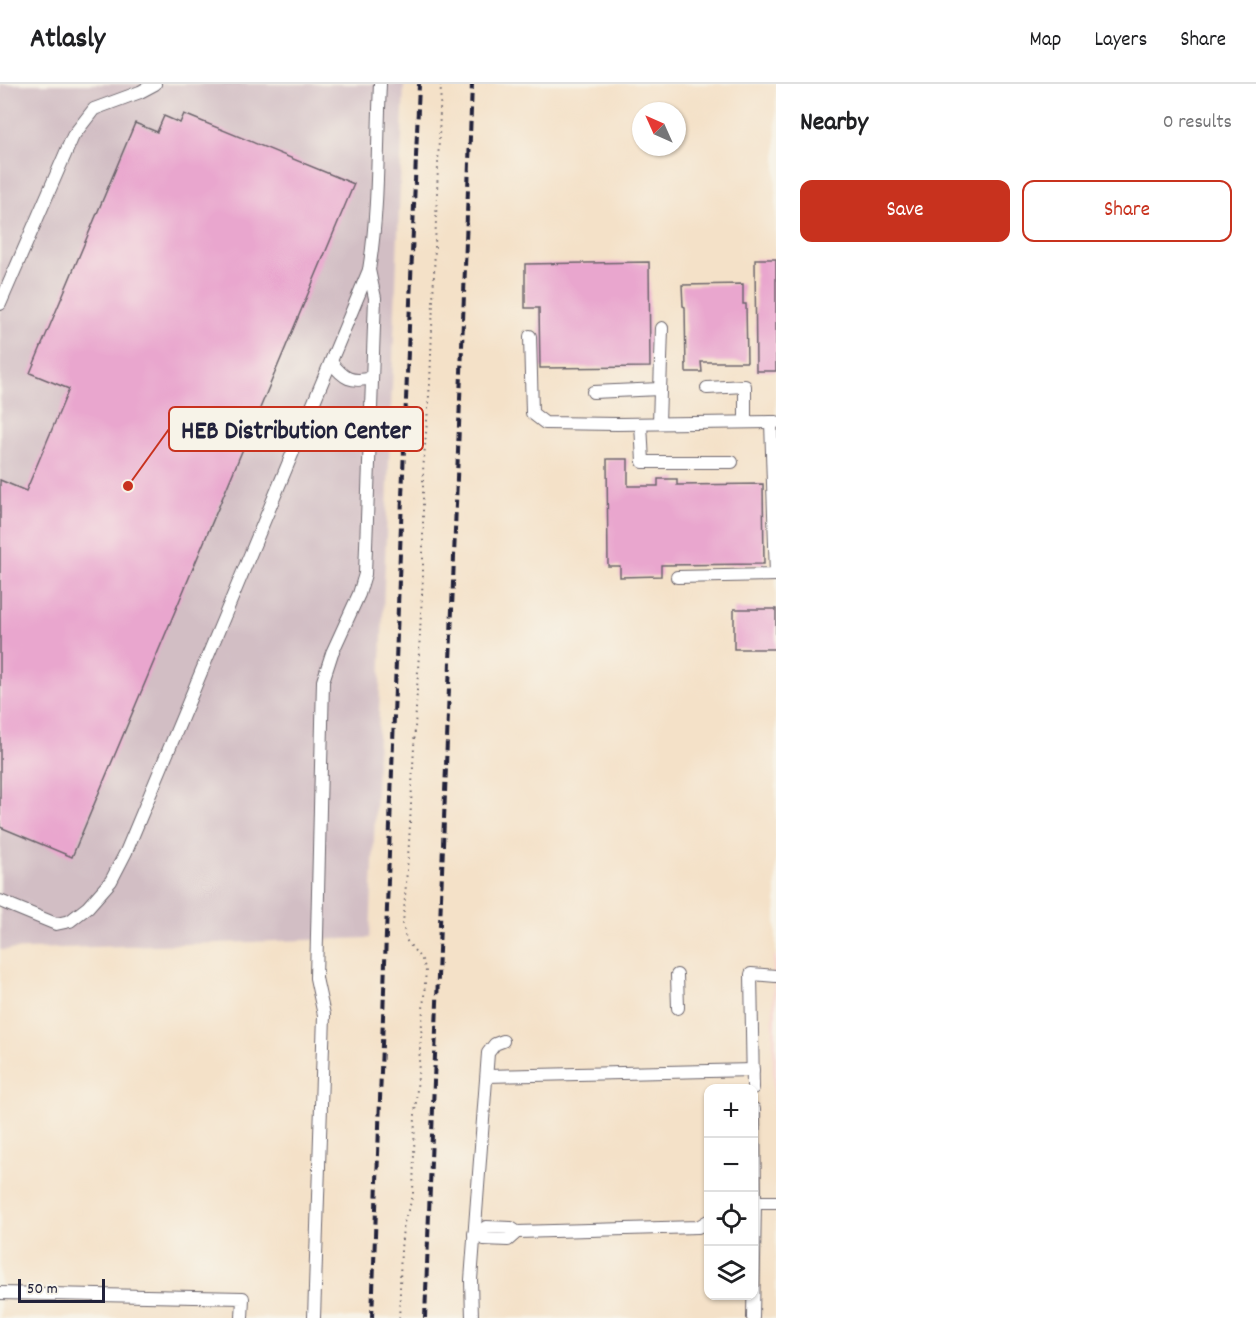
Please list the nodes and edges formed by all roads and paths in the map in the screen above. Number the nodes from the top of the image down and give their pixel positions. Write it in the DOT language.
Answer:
graph roads {
  1 [pos="154,84"];
  2 [pos="380,84"];
  3 [pos="441,84"];
  4 [pos="369,270"];
  5 [pos="0,304"];
  6 [pos="662,328"];
  7 [pos="530,336"];
  8 [pos="331,362"];
  9 [pos="372,378"];
  10 [pos="708,388"];
  11 [pos="660,389"];
  12 [pos="593,392"];
  13 [pos="745,422"];
  14 [pos="774,422"];
  15 [pos="659,423"];
  16 [pos="641,424"];
  17 [pos="732,462"];
  18 [pos="677,577"];
  19 [pos="0,901"];
  20 [pos="677,975"];
  21 [pos="776,976"];
  22 [pos="678,1008"];
  23 [pos="503,1041"];
  24 [pos="753,1070"];
  25 [pos="487,1076"];
  26 [pos="753,1084"];
  27 [pos="754,1138"];
  28 [pos="755,1192"];
  29 [pos="758,1202"];
  30 [pos="776,1202"];
  31 [pos="704,1227"];
  32 [pos="477,1234"];
  33 [pos="754,1246"];
  34 [pos="0,1293"];
  35 [pos="242,1318"];
  36 [pos="314,1318"];
  37 [pos="399,1318"];
  38 [pos="472,1318"];
  39 [pos="753,1318"];
  1 -- 5 [label="street"];
  2 -- 4 [label="street"];
  3 -- 37 [label="path"];
  4 -- 8 [label="street"];
  4 -- 9 [label="street"];
  6 -- 11 [label="street"];
  7 -- 16 [label="street"];
  8 -- 9 [label="street"];
  8 -- 19 [label="street"];
  9 -- 36 [label="street"];
  10 -- 13 [label="street"];
  11 -- 12 [label="street"];
  11 -- 15 [label="street"];
  13 -- 14 [label="street"];
  13 -- 15 [label="street"];
  14 -- 18 [label="street"];
  15 -- 16 [label="street"];
  16 -- 17 [label="street"];
  20 -- 22 [label="street"];
  21 -- 24 [label="street"];
  23 -- 25 [label="street"];
  24 -- 25 [label="street"];
  24 -- 26 [label="street"];
  25 -- 32 [label="street"];
  27 -- 28 [label="street"];
  29 -- 30 [label="street"];
  31 -- 32 [label="street"];
  32 -- 38 [label="street"];
  33 -- 39 [label="street"];
  34 -- 35 [label="street"];
}
